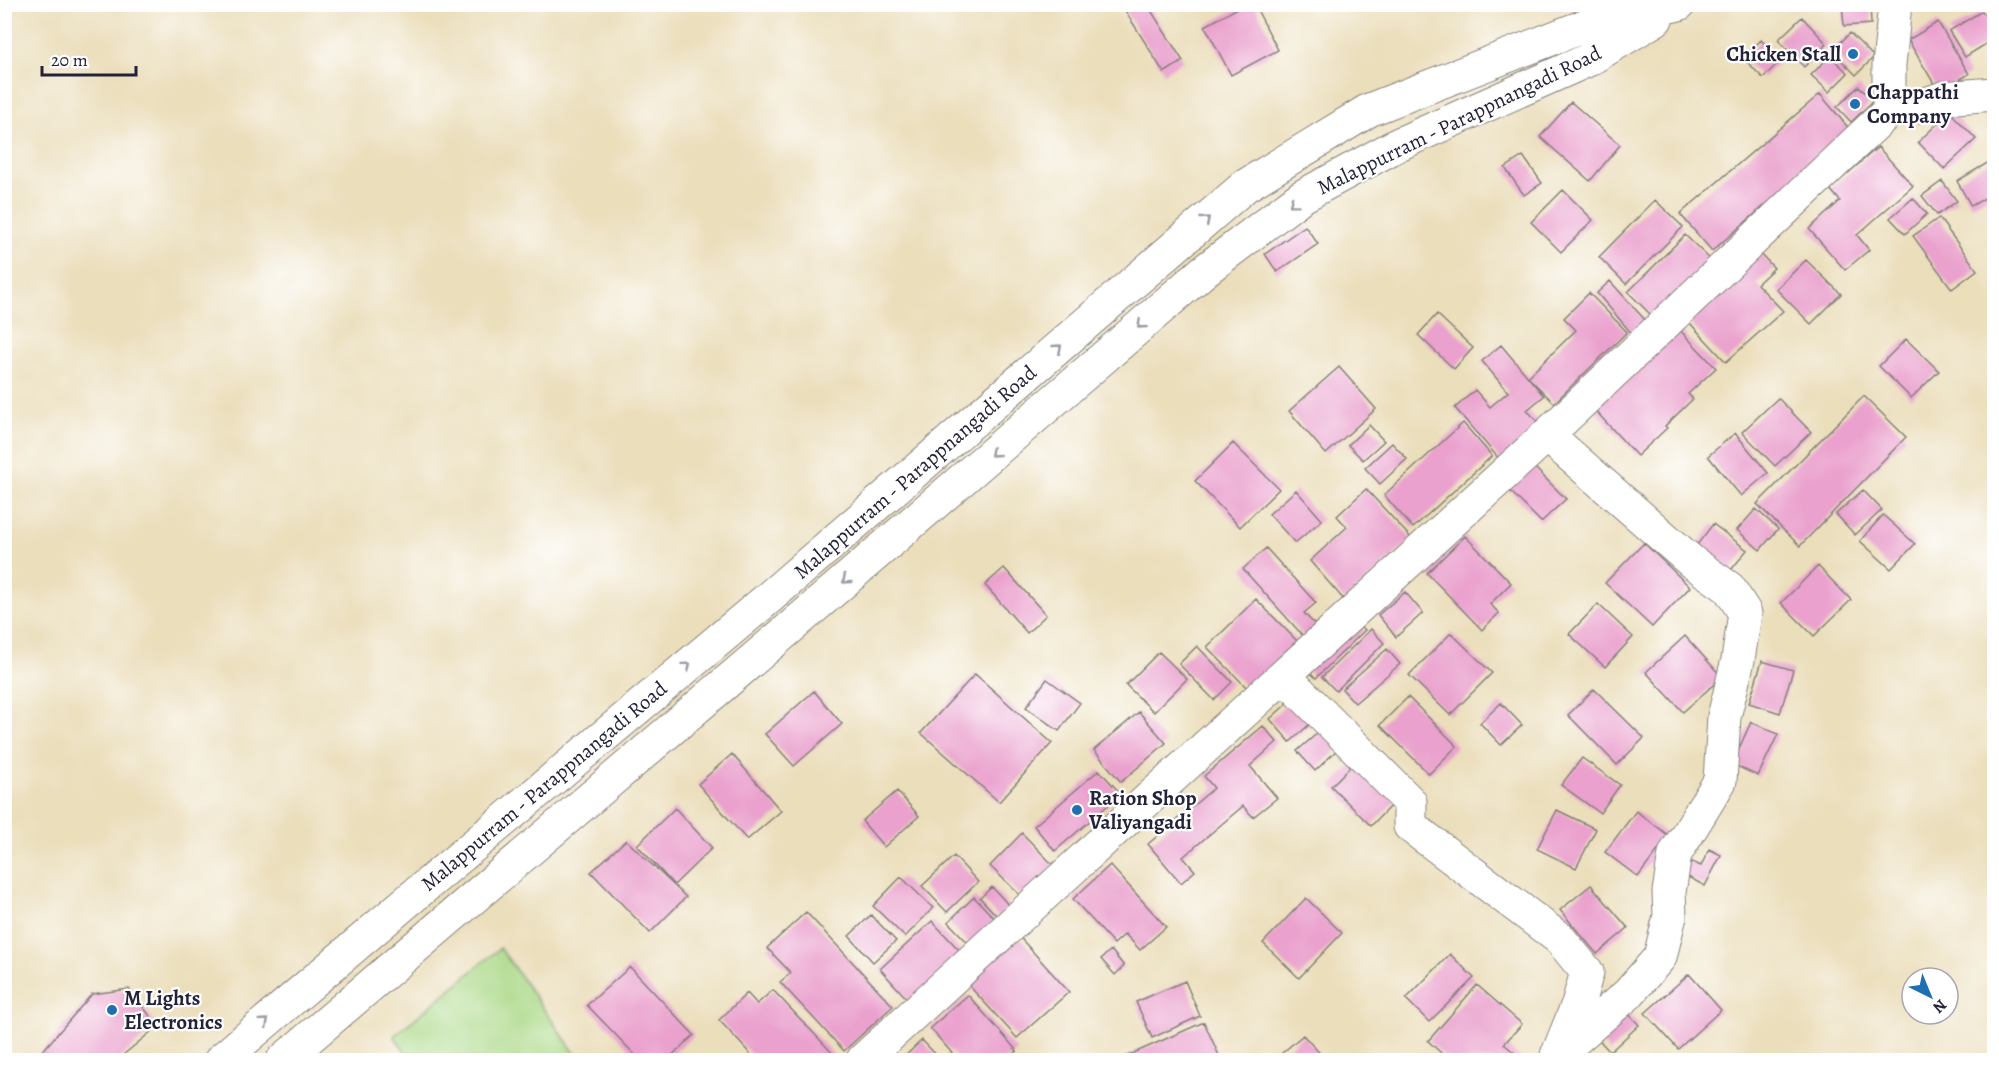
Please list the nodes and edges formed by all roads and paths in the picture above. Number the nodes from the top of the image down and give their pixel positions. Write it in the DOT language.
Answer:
graph roads {
  1 [pos="1680,4"];
  2 [pos="1895,4"];
  3 [pos="1995,94"];
  4 [pos="1889,111"];
  5 [pos="1547,435"];
  6 [pos="1284,676"];
  7 [pos="1558,1058"];
  8 [pos="221,1060"];
  9 [pos="283,1060"];
  10 [pos="863,1060"];
  8 -- 1 [label="main road, Malappurram - Parappnangadi Road, one-way"];
  1 -- 9 [label="main road, Malappurram - Parappnangadi Road, one-way"];
  2 -- 4 [label="main road"];
  3 -- 4 [label="main road"];
  4 -- 5 [label="main road"];
  5 -- 6 [label="main road"];
  5 -- 7 [label="main road"];
  6 -- 7 [label="main road"];
  6 -- 10 [label="main road"];
}
